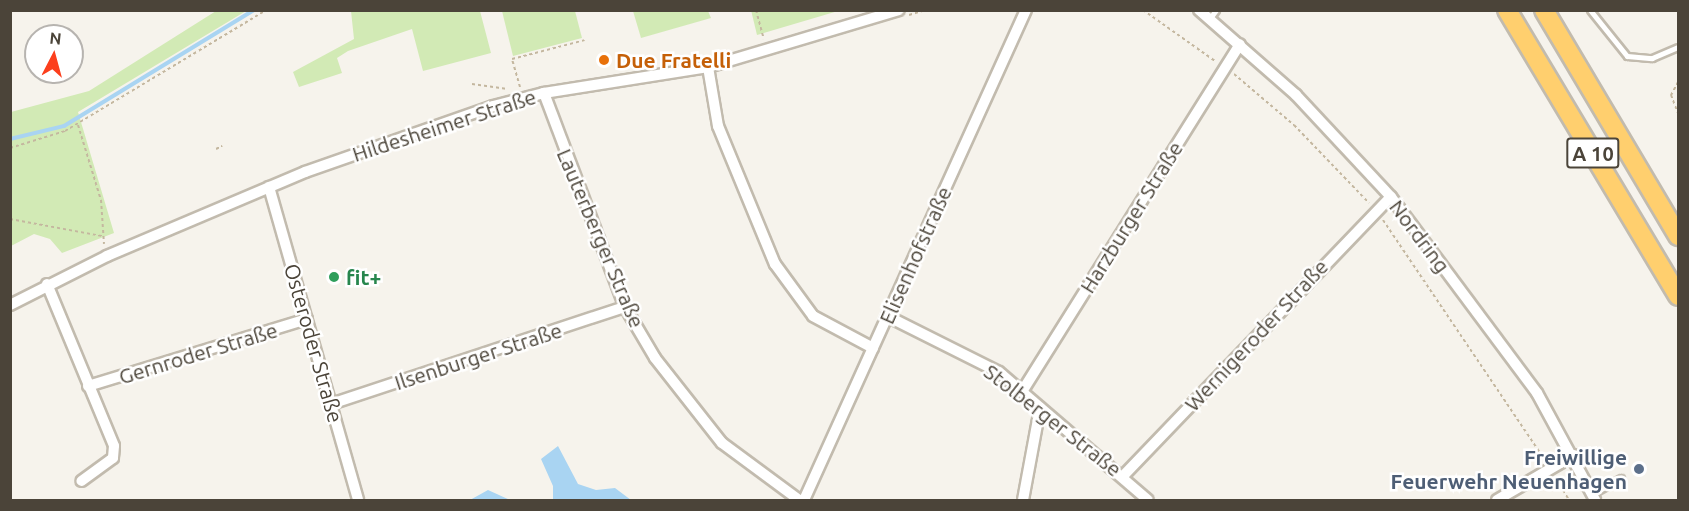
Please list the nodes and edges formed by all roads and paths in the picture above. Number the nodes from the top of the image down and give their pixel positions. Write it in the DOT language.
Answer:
graph roads {
  1 [pos="266,10"];
  2 [pos="756,10"];
  3 [pos="925,10"];
  4 [pos="1026,10"];
  5 [pos="1143,10"];
  6 [pos="1198,10"];
  7 [pos="1507,10"];
  8 [pos="1544,10"];
  9 [pos="1590,10"];
  10 [pos="901,14"];
  11 [pos="1213,14"];
  12 [pos="585,40"];
  13 [pos="1240,44"];
  14 [pos="1678,46"];
  15 [pos="767,50"];
  16 [pos="708,67"];
  17 [pos="1223,67"];
  18 [pos="1678,82"];
  19 [pos="472,84"];
  20 [pos="522,92"];
  21 [pos="544,93"];
  22 [pos="1678,113"];
  23 [pos="78,124"];
  24 [pos="222,146"];
  25 [pos="10,148"];
  26 [pos="216,149"];
  27 [pos="270,187"];
  28 [pos="1391,197"];
  29 [pos="1373,207"];
  30 [pos="1379,215"];
  31 [pos="10,219"];
  32 [pos="103,236"];
  33 [pos="1678,236"];
  34 [pos="107,256"];
  35 [pos="47,284"];
  36 [pos="1678,296"];
  37 [pos="10,305"];
  38 [pos="625,307"];
  39 [pos="887,316"];
  40 [pos="307,319"];
  41 [pos="873,348"];
  42 [pos="88,386"];
  43 [pos="1023,390"];
  44 [pos="331,404"];
  45 [pos="1040,408"];
  46 [pos="1574,455"];
  47 [pos="1547,464"];
  48 [pos="1552,471"];
  49 [pos="1124,475"];
  50 [pos="1621,478"];
  51 [pos="81,482"];
  52 [pos="1594,497"];
  53 [pos="358,501"];
  54 [pos="799,501"];
  55 [pos="804,501"];
  56 [pos="1023,501"];
  57 [pos="1148,501"];
  58 [pos="1497,501"];
  59 [pos="1569,501"];
  1 -- 23 [label="path"];
  2 -- 15 [label="path"];
  3 -- 10 [label="path"];
  4 -- 39 [label="street, Elisenhofstraße"];
  5 -- 17 [label="path"];
  6 -- 11 [label="street, Nordring"];
  7 -- 36 [label="highway, A 10"];
  8 -- 33 [label="highway, A 10"];
  9 -- 14 [label="lane"];
  10 -- 15 [label="street, Hildesheimer Straße"];
  11 -- 13 [label="street, Nordring"];
  12 -- 20 [label="path"];
  13 -- 17 [label="street, Harzburger Straße"];
  13 -- 28 [label="street, Nordring"];
  15 -- 16 [label="street, Hildesheimer Straße"];
  16 -- 21 [label="street, Hildesheimer Straße"];
  16 -- 41 [label="street"];
  17 -- 29 [label="path"];
  17 -- 43 [label="street, Harzburger Straße"];
  18 -- 22 [label="path"];
  19 -- 20 [label="path"];
  20 -- 21 [label="street, Hildesheimer Straße"];
  20 -- 27 [label="street, Hildesheimer Straße"];
  21 -- 38 [label="street, Lauterberger Straße"];
  23 -- 25 [label="path"];
  23 -- 32 [label="path"];
  24 -- 26 [label="path"];
  27 -- 34 [label="street, Hildesheimer Straße"];
  27 -- 40 [label="street, Osteroder Straße"];
  28 -- 46 [label="street, Nordring"];
  28 -- 49 [label="street, Wernigeroder Straße"];
  30 -- 47 [label="path"];
  31 -- 32 [label="path"];
  32 -- 34 [label="path"];
  34 -- 35 [label="street, Hildesheimer Straße"];
  35 -- 37 [label="street, Hildesheimer Straße"];
  35 -- 42 [label="street"];
  38 -- 44 [label="street, Ilsenburger Straße"];
  38 -- 54 [label="street, Lauterberger Straße"];
  39 -- 41 [label="street, Elisenhofstraße"];
  39 -- 43 [label="street, Stolberger Straße"];
  40 -- 42 [label="street, Gernroder Straße"];
  40 -- 44 [label="street, Osteroder Straße"];
  41 -- 55 [label="street, Elisenhofstraße"];
  42 -- 51 [label="street"];
  43 -- 45 [label="street, Stolberger Straße"];
  44 -- 53 [label="street, Osteroder Straße"];
  45 -- 49 [label="street, Stolberger Straße"];
  45 -- 56 [label="street"];
  46 -- 52 [label="street, Nordring"];
  46 -- 58 [label="street"];
  48 -- 59 [label="path"];
  49 -- 57 [label="street, Stolberger Straße"];
  50 -- 52 [label="lane"];
}
